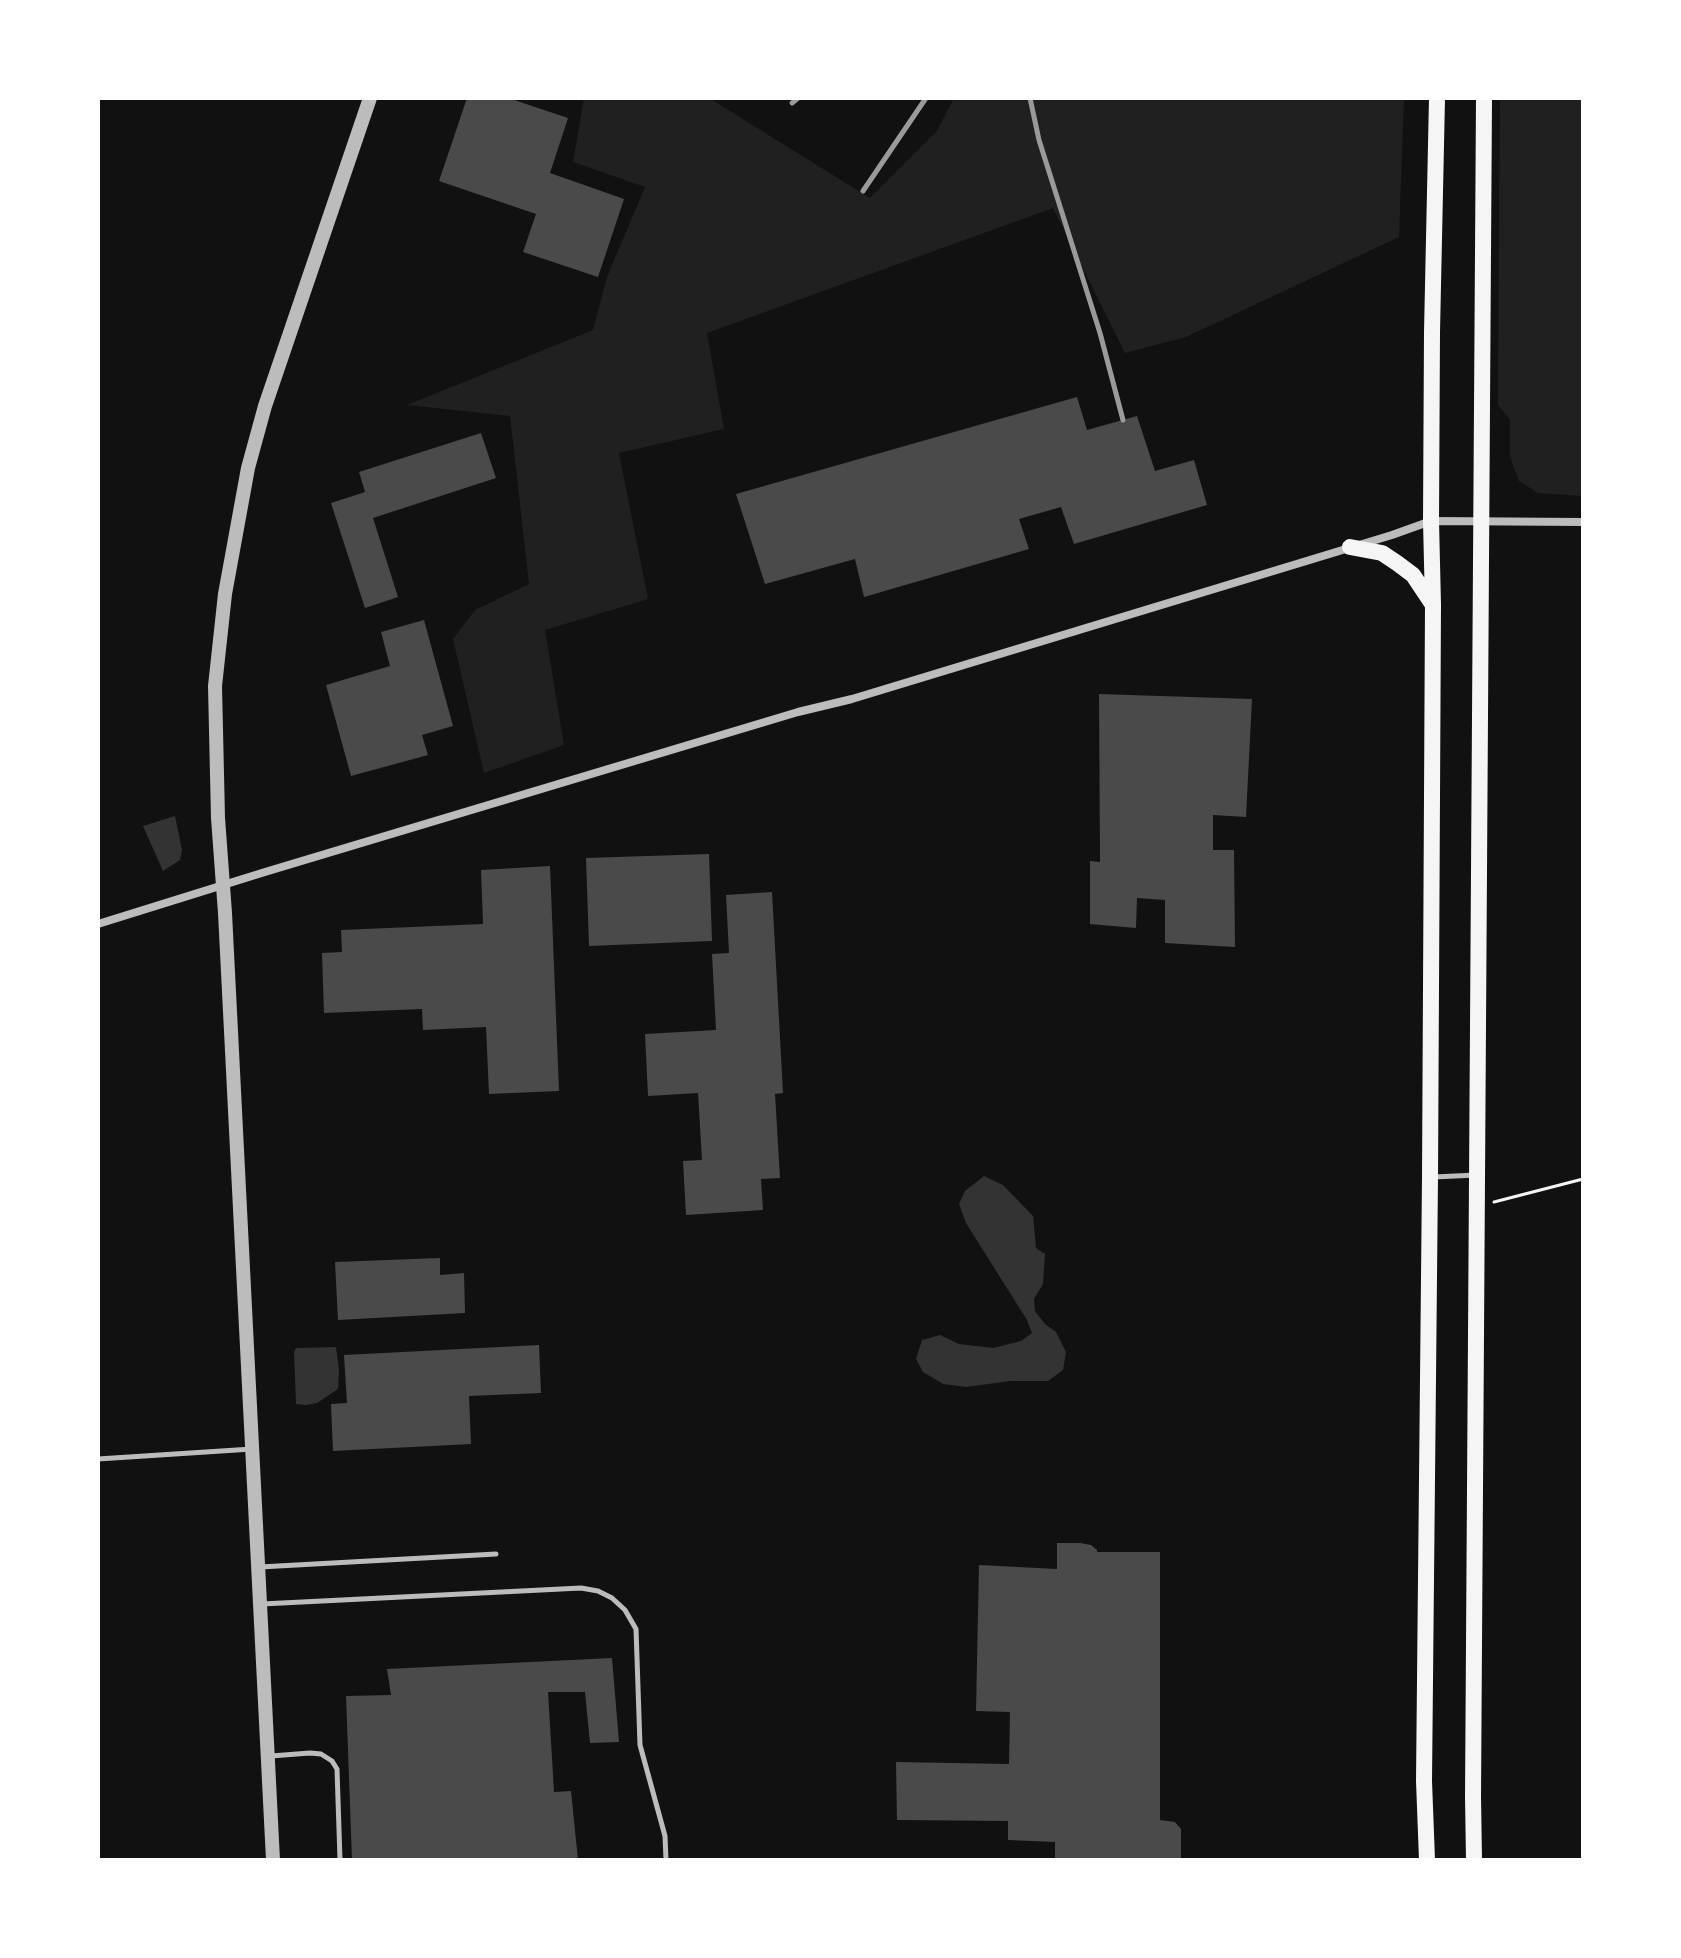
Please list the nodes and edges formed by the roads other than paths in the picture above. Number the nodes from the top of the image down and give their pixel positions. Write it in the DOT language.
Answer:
graph roads {
  1 [pos="370,98"];
  2 [pos="1437,98"];
  3 [pos="1484,98"];
  4 [pos="1431,521"];
  5 [pos="1481,522"];
  6 [pos="1583,522"];
  7 [pos="1350,547"];
  8 [pos="1433,605"];
  9 [pos="223,886"];
  10 [pos="98,924"];
  11 [pos="1477,1175"];
  12 [pos="1430,1177"];
  13 [pos="253,1449"];
  14 [pos="98,1459"];
  15 [pos="496,1554"];
  16 [pos="259,1567"];
  17 [pos="261,1604"];
  18 [pos="268,1756"];
  19 [pos="273,1860"];
  20 [pos="340,1860"];
  21 [pos="666,1860"];
  22 [pos="1427,1860"];
  23 [pos="1474,1860"];
  1 -- 9 [label="street"];
  2 -- 4 [label="main road"];
  3 -- 5 [label="main road"];
  4 -- 5 [label="street"];
  4 -- 7 [label="street"];
  4 -- 8 [label="main road"];
  5 -- 6 [label="street"];
  5 -- 11 [label="main road"];
  7 -- 8 [label="main road"];
  7 -- 9 [label="street"];
  8 -- 12 [label="main road"];
  9 -- 10 [label="street"];
  9 -- 13 [label="street"];
  11 -- 12 [label="lane"];
  11 -- 23 [label="main road"];
  12 -- 22 [label="main road"];
  13 -- 14 [label="lane"];
  13 -- 16 [label="street"];
  15 -- 16 [label="lane"];
  16 -- 17 [label="street"];
  17 -- 18 [label="street"];
  17 -- 21 [label="lane"];
  18 -- 19 [label="street"];
  18 -- 20 [label="lane"];
}
